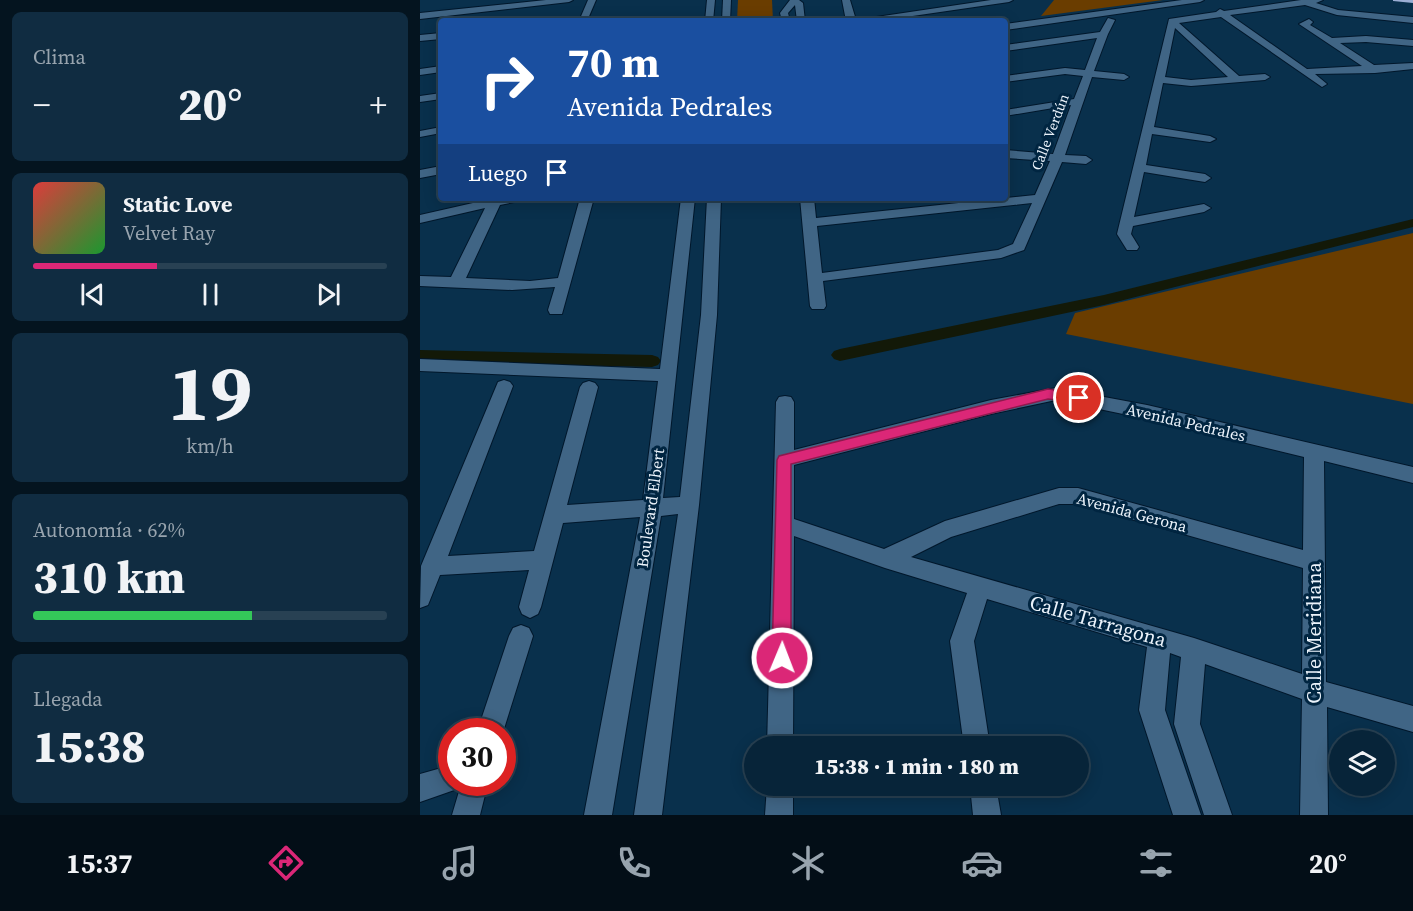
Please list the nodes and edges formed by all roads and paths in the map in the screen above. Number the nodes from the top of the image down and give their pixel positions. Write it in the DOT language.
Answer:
graph roads {
  1 [pos="569,0"];
  2 [pos="592,0"];
  3 [pos="711,0"];
  4 [pos="727,0"];
  5 [pos="794,0"];
  6 [pos="846,0"];
  7 [pos="912,0"];
  8 [pos="1009,0"];
  9 [pos="1312,1"];
  10 [pos="1203,3"];
  11 [pos="918,14"];
  12 [pos="1224,14"];
  13 [pos="1413,15"];
  14 [pos="420,16"];
  15 [pos="584,18"];
  16 [pos="709,18"];
  17 [pos="726,18"];
  18 [pos="785,18"];
  19 [pos="801,18"];
  20 [pos="849,18"];
  21 [pos="884,18"];
  22 [pos="1111,20"];
  23 [pos="1413,20"];
  24 [pos="1172,21"];
  25 [pos="1309,22"];
  26 [pos="1008,27"];
  27 [pos="1103,34"];
  28 [pos="438,36"];
  29 [pos="420,38"];
  30 [pos="1331,41"];
  31 [pos="1413,43"];
  32 [pos="1008,48"];
  33 [pos="1413,66"];
  34 [pos="438,69"];
  35 [pos="1375,70"];
  36 [pos="420,72"];
  37 [pos="1305,72"];
  38 [pos="1088,73"];
  39 [pos="1124,77"];
  40 [pos="1265,77"];
  41 [pos="1237,78"];
  42 [pos="1008,79"];
  43 [pos="1159,79"];
  44 [pos="1322,84"];
  45 [pos="438,89"];
  46 [pos="420,92"];
  47 [pos="438,96"];
  48 [pos="420,99"];
  49 [pos="1079,101"];
  50 [pos="1008,113"];
  51 [pos="1148,130"];
  52 [pos="438,131"];
  53 [pos="420,134"];
  54 [pos="1210,139"];
  55 [pos="1008,151"];
  56 [pos="1058,157"];
  57 [pos="1086,160"];
  58 [pos="1139,168"];
  59 [pos="438,171"];
  60 [pos="420,174"];
  61 [pos="1205,178"];
  62 [pos="1041,198"];
  63 [pos="500,201"];
  64 [pos="586,201"];
  65 [pos="688,201"];
  66 [pos="714,201"];
  67 [pos="807,201"];
  68 [pos="495,202"];
  69 [pos="1204,208"];
  70 [pos="420,219"];
  71 [pos="810,223"];
  72 [pos="1127,223"];
  73 [pos="1132,247"];
  74 [pos="815,278"];
  75 [pos="420,281"];
  76 [pos="457,281"];
  77 [pos="563,281"];
  78 [pos="818,306"];
  79 [pos="556,310"];
  80 [pos="420,365"];
  81 [pos="668,376"];
  82 [pos="504,386"];
  83 [pos="589,387"];
  84 [pos="785,402"];
  85 [pos="1314,451"];
  86 [pos="784,460"];
  87 [pos="1413,475"];
  88 [pos="689,505"];
  89 [pos="652,508"];
  90 [pos="554,515"];
  91 [pos="783,524"];
  92 [pos="885,559"];
  93 [pos="542,560"];
  94 [pos="1314,562"];
  95 [pos="432,566"];
  96 [pos="980,586"];
  97 [pos="420,598"];
  98 [pos="530,607"];
  99 [pos="521,636"];
  100 [pos="1160,639"];
  101 [pos="1194,649"];
  102 [pos="1314,691"];
  103 [pos="495,718"];
  104 [pos="1413,719"];
  105 [pos="780,736"];
  106 [pos="975,736"];
  107 [pos="438,782"];
  108 [pos="420,788"];
  109 [pos="471,796"];
  110 [pos="780,796"];
  111 [pos="984,796"];
  112 [pos="466,815"];
  113 [pos="598,815"];
  114 [pos="648,815"];
  115 [pos="779,815"];
  116 [pos="987,815"];
  117 [pos="1187,815"];
  118 [pos="1218,815"];
  119 [pos="1314,815"];
  1 -- 14 [label="street"];
  2 -- 15 [label="street"];
  3 -- 16 [label="street"];
  4 -- 17 [label="street"];
  5 -- 18 [label="street"];
  5 -- 19 [label="street"];
  6 -- 20 [label="street"];
  7 -- 11 [label="street"];
  8 -- 11 [label="street"];
  9 -- 12 [label="street"];
  9 -- 13 [label="street"];
  9 -- 23 [label="street"];
  10 -- 12 [label="street"];
  10 -- 26 [label="street"];
  11 -- 21 [label="street"];
  12 -- 24 [label="street"];
  12 -- 37 [label="street"];
  22 -- 27 [label="street, Calle Verdún"];
  24 -- 41 [label="street"];
  24 -- 43 [label="street"];
  25 -- 30 [label="street"];
  27 -- 32 [label="street"];
  27 -- 38 [label="street, Calle Verdún"];
  28 -- 29 [label="street"];
  30 -- 31 [label="street"];
  30 -- 35 [label="street"];
  33 -- 35 [label="street"];
  34 -- 36 [label="street"];
  35 -- 37 [label="street"];
  37 -- 44 [label="street"];
  38 -- 39 [label="street"];
  38 -- 42 [label="street"];
  38 -- 49 [label="street, Calle Verdún"];
  40 -- 41 [label="street"];
  41 -- 43 [label="street"];
  43 -- 51 [label="street"];
  45 -- 46 [label="street"];
  47 -- 48 [label="street"];
  49 -- 50 [label="street"];
  49 -- 56 [label="street, Calle Verdún"];
  51 -- 54 [label="street"];
  51 -- 58 [label="street"];
  52 -- 53 [label="street"];
  55 -- 56 [label="street"];
  56 -- 57 [label="street"];
  56 -- 62 [label="street, Calle Verdún"];
  58 -- 61 [label="street"];
  58 -- 72 [label="street"];
  59 -- 60 [label="street"];
  62 -- 71 [label="street"];
  62 -- 74 [label="street, Calle Verdún"];
  63 -- 68 [label="street"];
  64 -- 77 [label="street"];
  65 -- 81 [label="street, Boulevard Elbert"];
  66 -- 88 [label="street"];
  67 -- 71 [label="street"];
  68 -- 70 [label="street"];
  68 -- 76 [label="street"];
  69 -- 72 [label="street"];
  71 -- 74 [label="street"];
  72 -- 73 [label="street"];
  74 -- 78 [label="street"];
  75 -- 76 [label="street"];
  76 -- 77 [label="street"];
  77 -- 79 [label="street"];
  80 -- 81 [label="street"];
  81 -- 89 [label="street, Boulevard Elbert"];
  82 -- 95 [label="street"];
  83 -- 90 [label="street"];
  84 -- 86 [label="street"];
  85 -- 86 [label="street, Avenida Pedrales"];
  85 -- 87 [label="street, Avenida Pedrales"];
  85 -- 94 [label="street, Calle Meridiana"];
  86 -- 91 [label="street"];
  88 -- 89 [label="street"];
  88 -- 114 [label="street"];
  89 -- 90 [label="street"];
  89 -- 113 [label="street, Boulevard Elbert"];
  90 -- 93 [label="street"];
  91 -- 92 [label="street, Calle Tarragona"];
  91 -- 105 [label="street"];
  92 -- 94 [label="street, Avenida Gerona"];
  92 -- 96 [label="street, Calle Tarragona"];
  93 -- 95 [label="street"];
  93 -- 98 [label="street"];
  94 -- 102 [label="street, Calle Meridiana"];
  95 -- 97 [label="street"];
  96 -- 100 [label="street, Calle Tarragona"];
  96 -- 106 [label="street"];
  99 -- 103 [label="street"];
  100 -- 101 [label="street, Calle Tarragona"];
  100 -- 117 [label="street"];
  101 -- 102 [label="street, Calle Tarragona"];
  101 -- 118 [label="street"];
  102 -- 104 [label="street, Calle Tarragona"];
  102 -- 119 [label="street, Calle Meridiana"];
  107 -- 108 [label="street"];
  109 -- 112 [label="street"];
  110 -- 115 [label="street"];
  111 -- 116 [label="street"];
}
